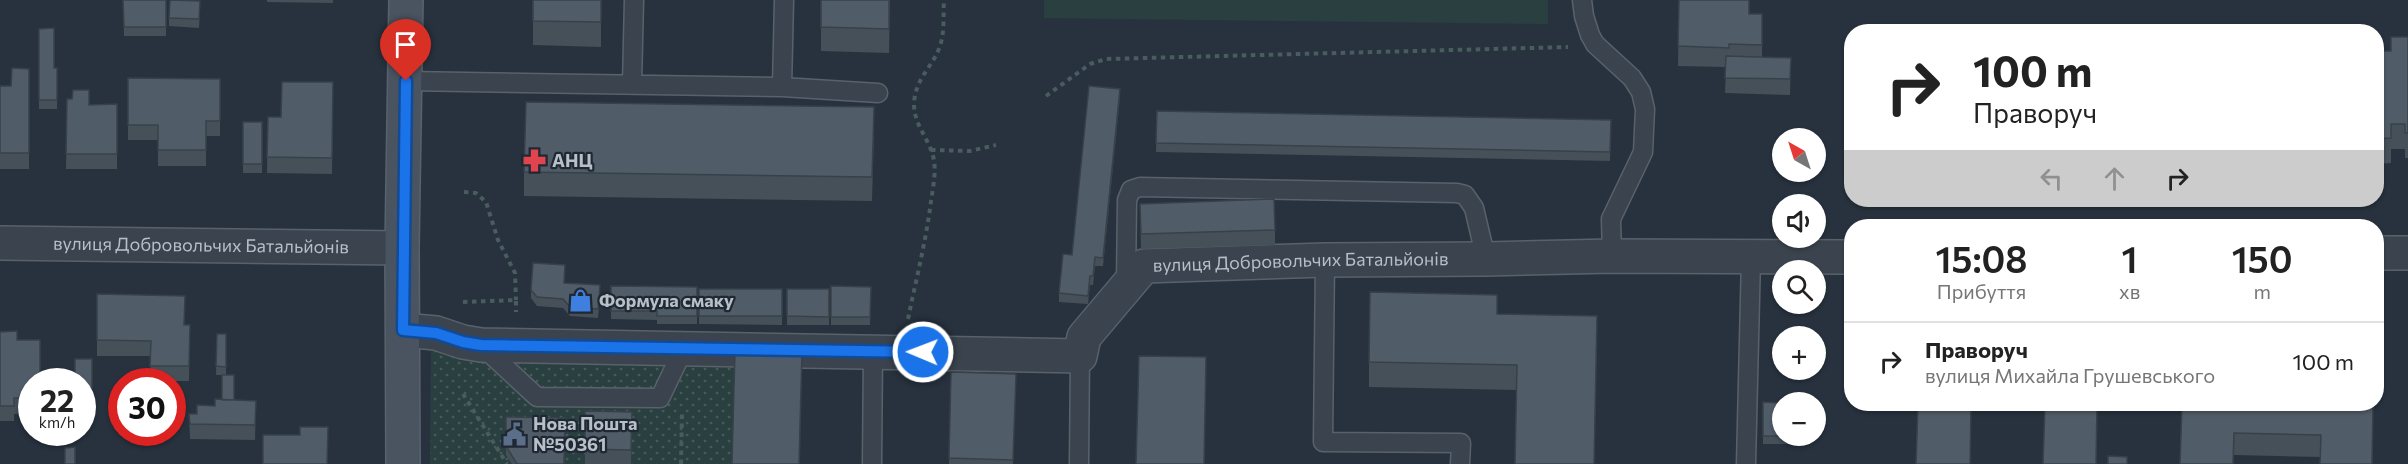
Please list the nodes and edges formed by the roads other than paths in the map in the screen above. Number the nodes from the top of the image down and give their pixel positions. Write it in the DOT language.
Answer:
graph roads {
  1 [pos="406,0"];
  2 [pos="634,0"];
  3 [pos="784,0"];
  4 [pos="1582,0"];
  5 [pos="406,81"];
  6 [pos="632,84"];
  7 [pos="782,87"];
  8 [pos="878,93"];
  9 [pos="0,243"];
  10 [pos="402,248"];
  11 [pos="2384,253"];
  12 [pos="2408,253"];
  13 [pos="1612,256"];
  14 [pos="1750,257"];
  15 [pos="1844,257"];
  16 [pos="1486,259"];
  17 [pos="1324,260"];
  18 [pos="1126,285"];
  19 [pos="403,330"];
  20 [pos="481,345"];
  21 [pos="684,348"];
  22 [pos="887,352"];
  23 [pos="1080,356"];
  24 [pos="403,464"];
  25 [pos="873,464"];
  26 [pos="1079,464"];
  27 [pos="1461,464"];
  28 [pos="1746,464"];
  1 -- 5 [label="main road"];
  2 -- 6 [label="lane"];
  3 -- 7 [label="lane"];
  4 -- 13 [label="lane"];
  5 -- 6 [label="lane"];
  5 -- 10 [label="main road"];
  6 -- 7 [label="lane"];
  7 -- 8 [label="lane"];
  9 -- 10 [label="street, вулиця Добровольчих Батальйонів"];
  10 -- 19 [label="main road"];
  11 -- 12 [label="street"];
  13 -- 14 [label="street, вулиця Добровольчих Батальйонів"];
  13 -- 16 [label="street, вулиця Добровольчих Батальйонів"];
  14 -- 15 [label="street, вулиця Добровольчих Батальйонів"];
  14 -- 28 [label="lane"];
  16 -- 17 [label="street, вулиця Добровольчих Батальйонів"];
  16 -- 18 [label="lane"];
  17 -- 18 [label="street, вулиця Добровольчих Батальйонів"];
  17 -- 27 [label="lane"];
  18 -- 23 [label="street, вулиця Добровольчих Батальйонів"];
  19 -- 20 [label="street"];
  19 -- 24 [label="main road"];
  20 -- 21 [label="street"];
  20 -- 21 [label="lane"];
  21 -- 22 [label="street"];
  22 -- 23 [label="street"];
  22 -- 25 [label="lane"];
  23 -- 26 [label="lane"];
}
